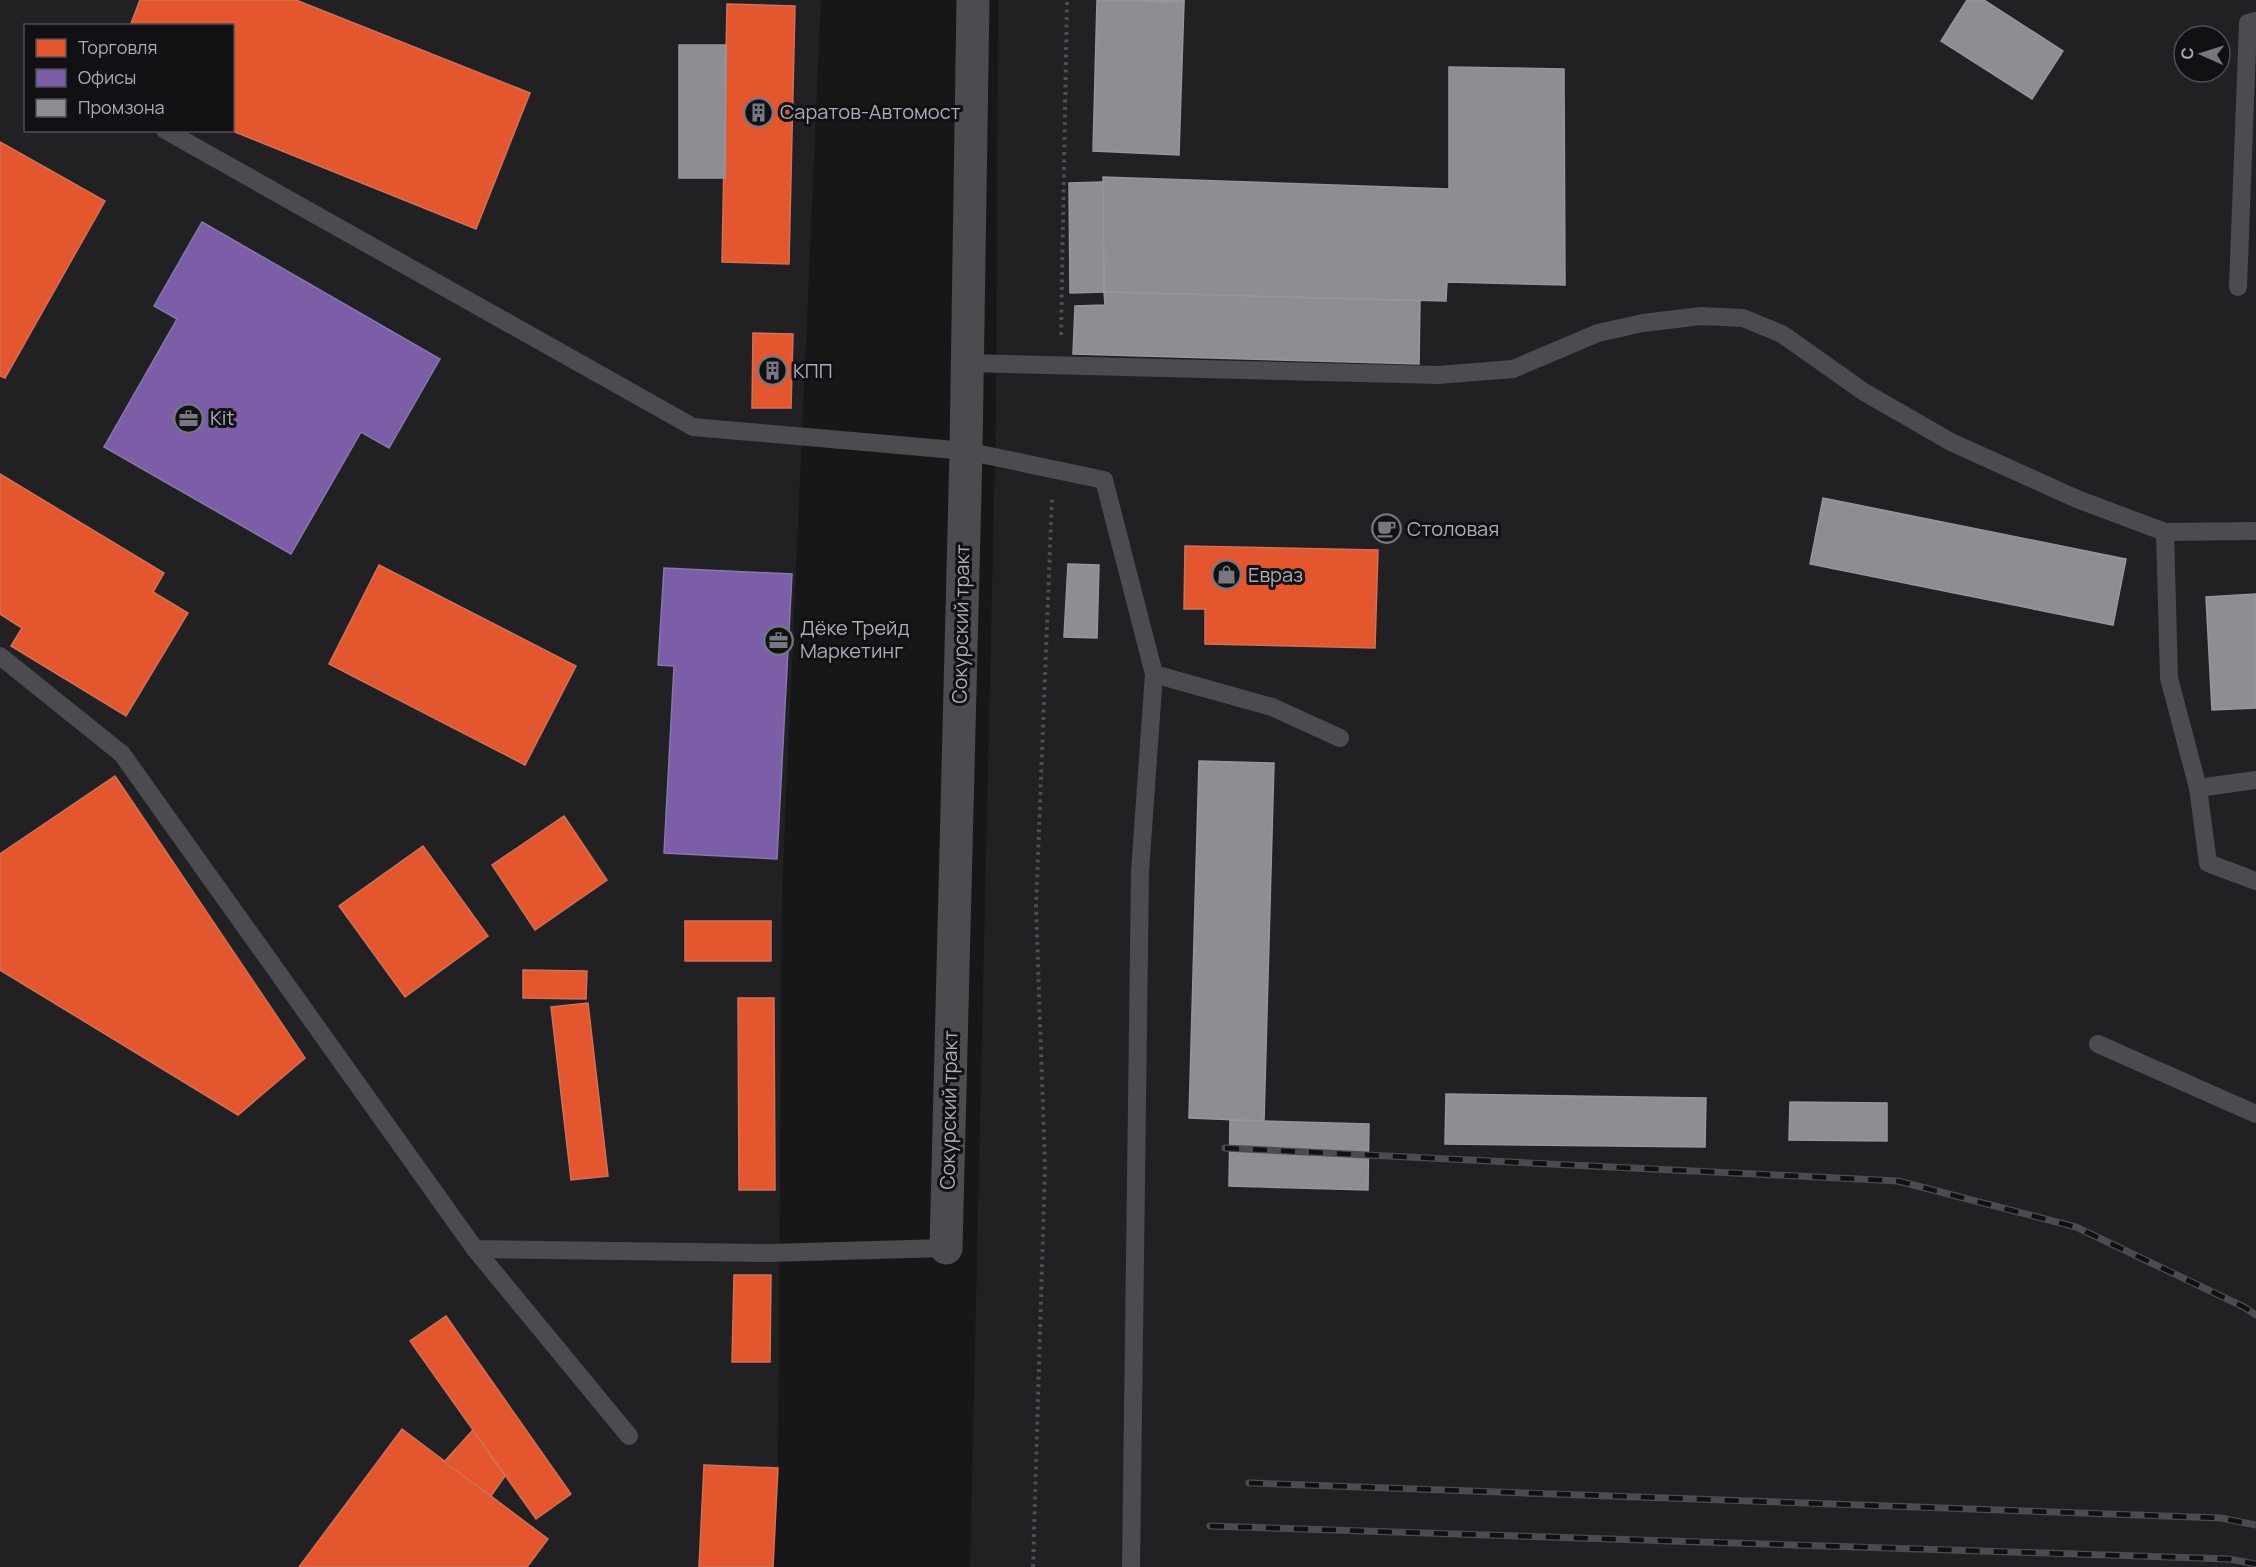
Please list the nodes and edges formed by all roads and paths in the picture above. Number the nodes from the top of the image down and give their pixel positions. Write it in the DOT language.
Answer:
graph roads {
  1 [pos="973,0"];
  2 [pos="1067,0"];
  3 [pos="2256,21"];
  4 [pos="169,132"];
  5 [pos="2238,287"];
  6 [pos="967,363"];
  7 [pos="1061,366"];
  8 [pos="966,451"];
  9 [pos="1053,470"];
  10 [pos="2256,531"];
  11 [pos="2165,532"];
  12 [pos="0,656"];
  13 [pos="1154,674"];
  14 [pos="1340,738"];
  15 [pos="2256,780"];
  16 [pos="2198,788"];
  17 [pos="2256,881"];
  18 [pos="2098,1044"];
  19 [pos="2256,1114"];
  20 [pos="946,1248"];
  21 [pos="475,1249"];
  22 [pos="629,1436"];
  23 [pos="1033,1567"];
  24 [pos="1131,1567"];
  1 -- 6 [label="street, Сокурский тракт"];
  2 -- 7 [label="path"];
  3 -- 5 [label="lane"];
  4 -- 8 [label="lane"];
  6 -- 7 [label="lane"];
  6 -- 8 [label="street, Сокурский тракт"];
  7 -- 11 [label="lane"];
  8 -- 9 [label="lane"];
  8 -- 20 [label="street, Сокурский тракт"];
  9 -- 13 [label="lane"];
  9 -- 23 [label="path"];
  10 -- 11 [label="lane"];
  11 -- 16 [label="lane"];
  12 -- 21 [label="lane"];
  13 -- 14 [label="lane"];
  13 -- 24 [label="lane"];
  15 -- 16 [label="lane"];
  16 -- 17 [label="lane"];
  18 -- 19 [label="lane"];
  20 -- 21 [label="lane"];
  21 -- 22 [label="lane"];
}
